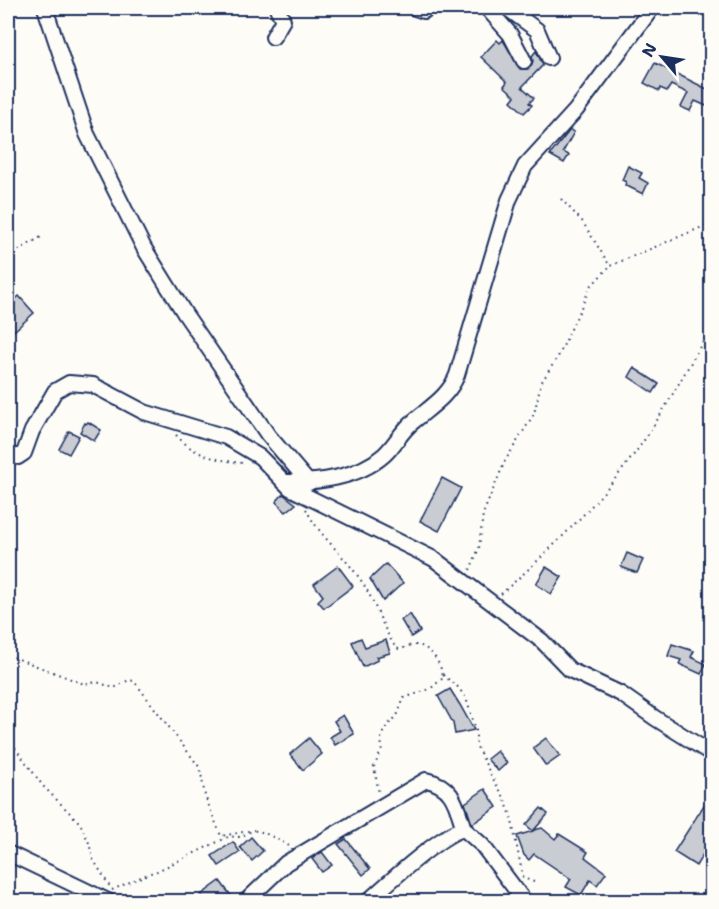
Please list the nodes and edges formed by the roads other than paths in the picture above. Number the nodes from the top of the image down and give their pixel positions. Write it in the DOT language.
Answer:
graph roads {
  1 [pos="45,8"];
  2 [pos="277,8"];
  3 [pos="415,8"];
  4 [pos="428,8"];
  5 [pos="487,8"];
  6 [pos="507,8"];
  7 [pos="652,8"];
  8 [pos="273,37"];
  9 [pos="549,58"];
  10 [pos="524,61"];
  11 [pos="8,454"];
  12 [pos="284,482"];
  13 [pos="309,483"];
  14 [pos="711,754"];
  15 [pos="465,829"];
  16 [pos="8,853"];
  17 [pos="113,896"];
  18 [pos="245,902"];
  19 [pos="367,902"];
  20 [pos="525,902"];
  1 -- 13 [label="street"];
  2 -- 8 [label="street"];
  3 -- 4 [label="street"];
  5 -- 10 [label="street"];
  6 -- 9 [label="street"];
  7 -- 13 [label="street"];
  11 -- 12 [label="street"];
  12 -- 13 [label="street"];
  12 -- 14 [label="street"];
  15 -- 18 [label="street"];
  15 -- 19 [label="street"];
  15 -- 20 [label="street"];
  16 -- 17 [label="street"];
}
